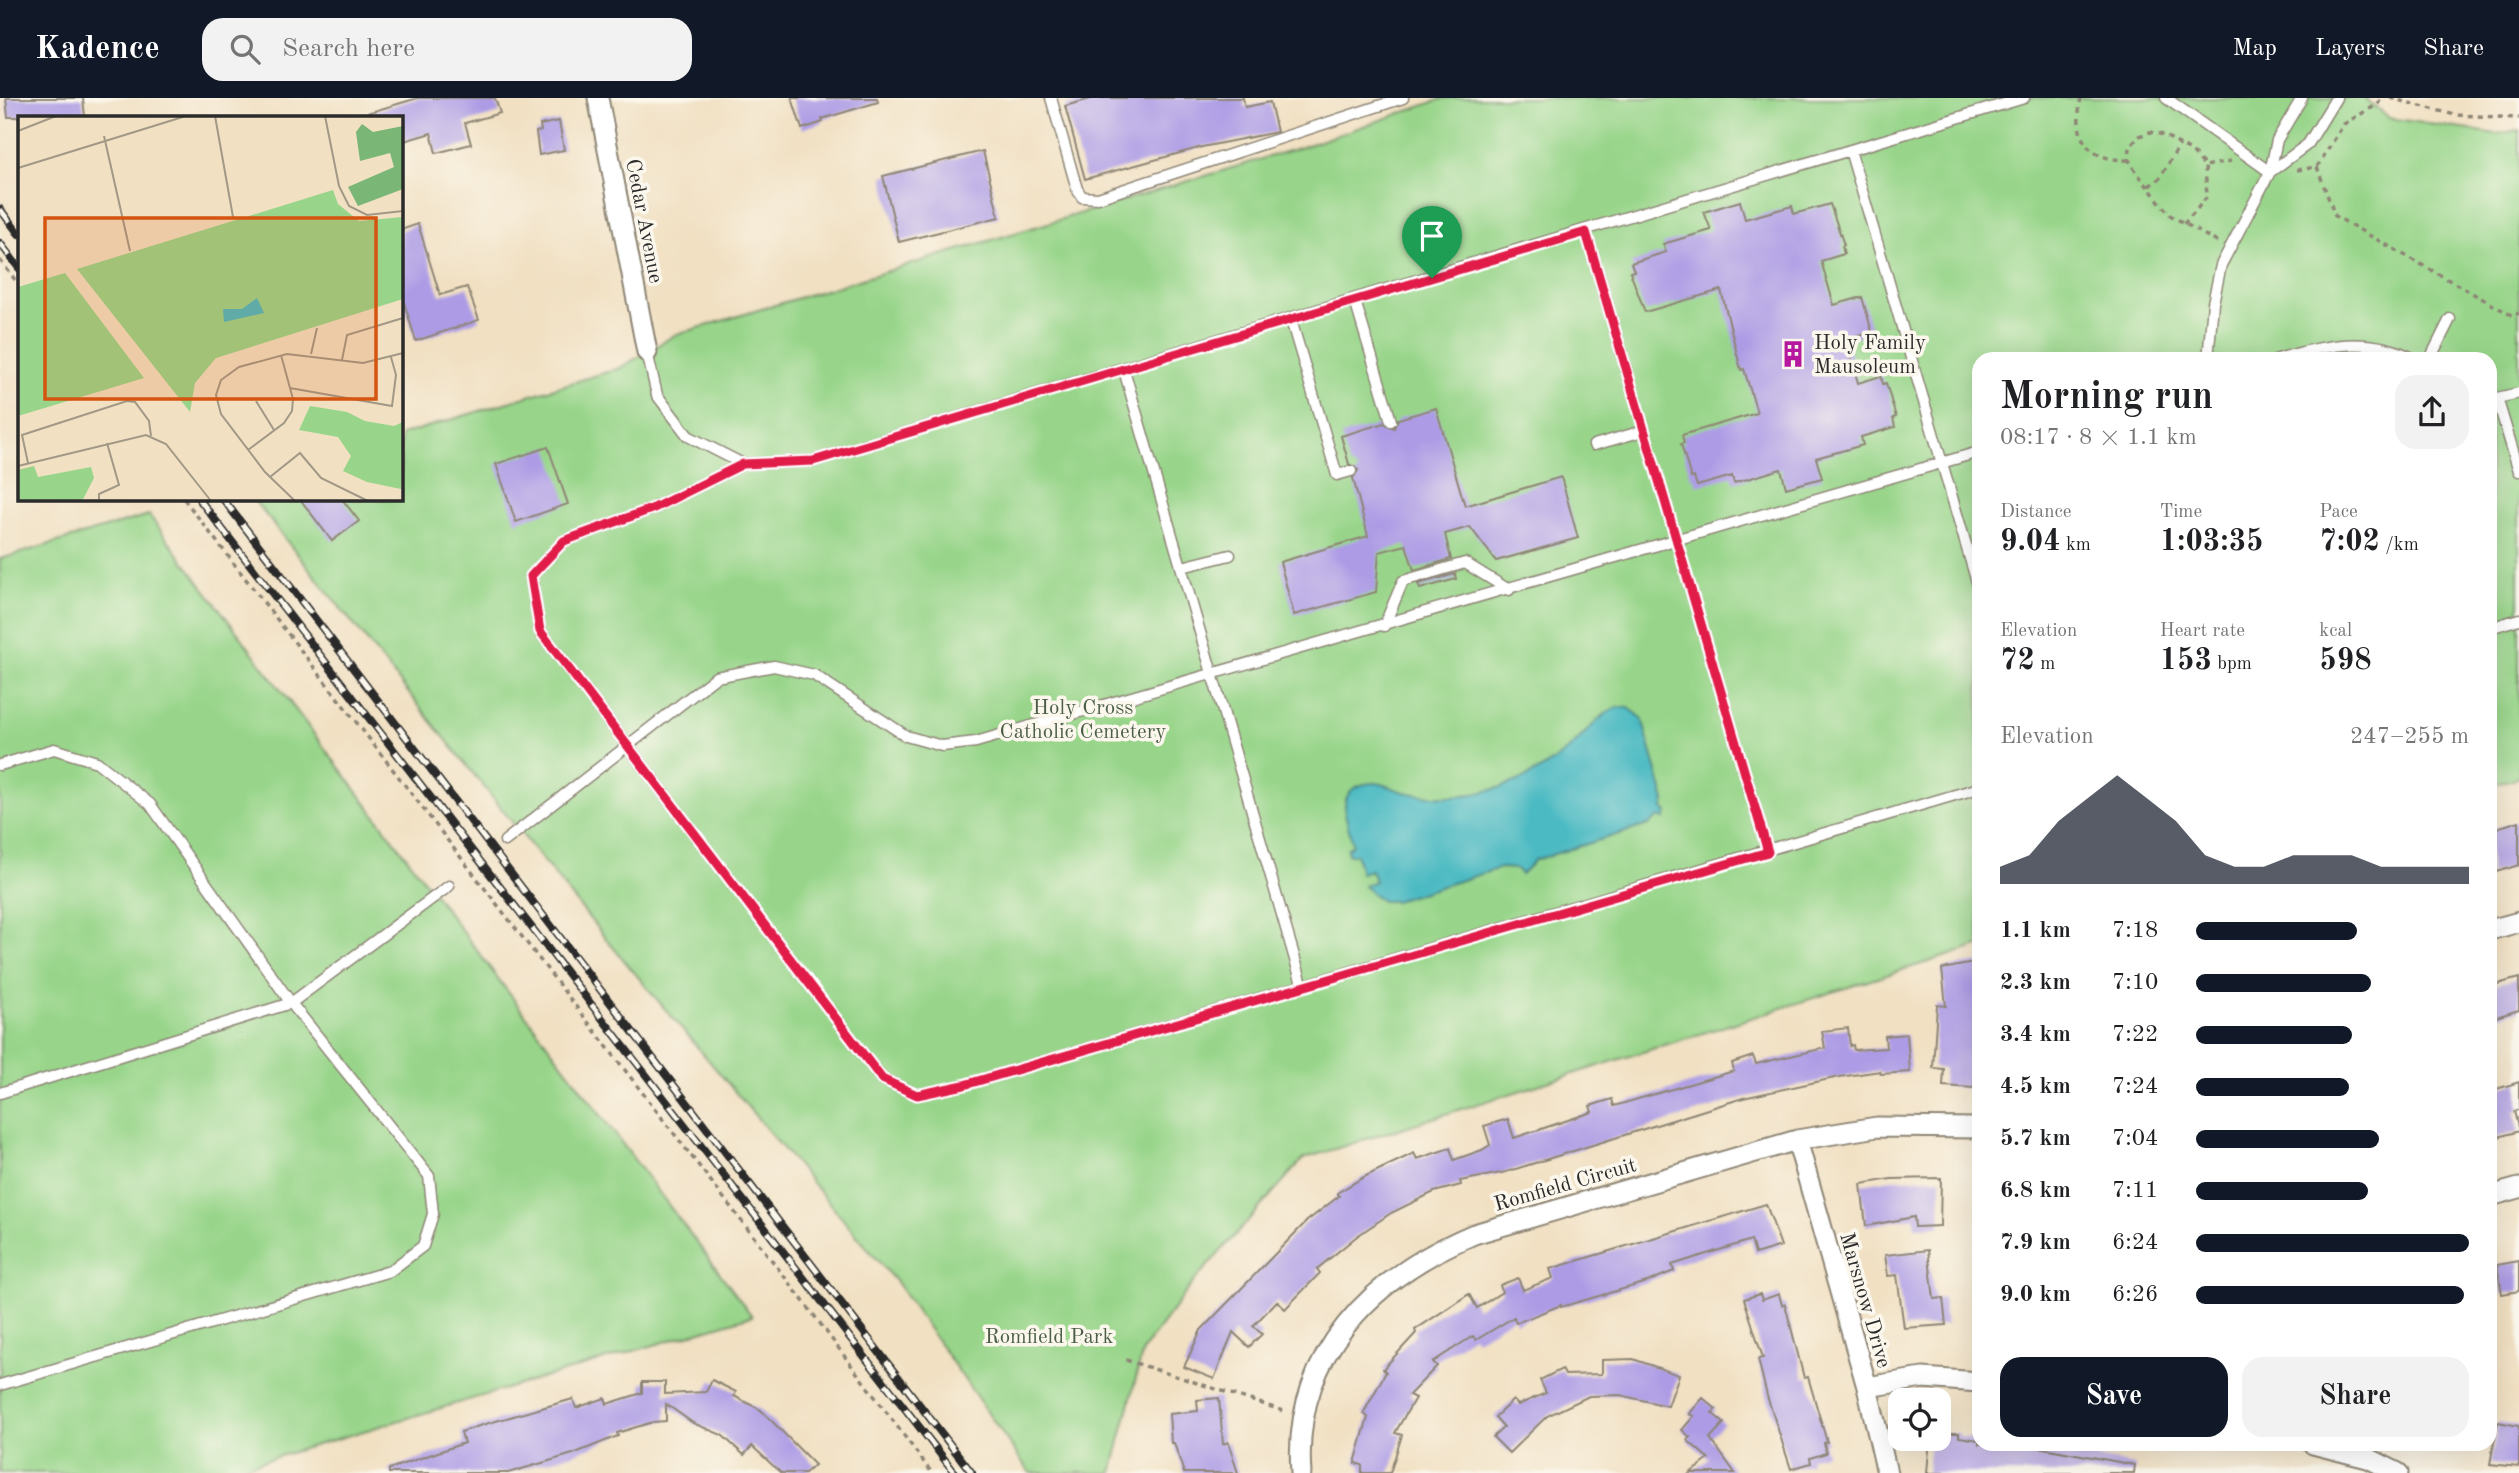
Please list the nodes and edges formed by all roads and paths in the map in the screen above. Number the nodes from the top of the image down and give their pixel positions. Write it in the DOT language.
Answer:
graph roads {
  1 [pos="598,98"];
  2 [pos="1051,98"];
  3 [pos="1403,98"];
  4 [pos="2024,98"];
  5 [pos="2081,98"];
  6 [pos="2166,98"];
  7 [pos="2302,98"];
  8 [pos="2336,98"];
  9 [pos="2381,98"];
  10 [pos="2390,98"];
  11 [pos="2519,118"];
  12 [pos="2179,144"];
  13 [pos="1850,150"];
  14 [pos="2245,154"];
  15 [pos="2129,160"];
  16 [pos="2205,166"];
  17 [pos="2317,167"];
  18 [pos="2270,172"];
  19 [pos="2149,186"];
  20 [pos="2184,224"];
  21 [pos="1586,232"];
  22 [pos="2228,248"];
  23 [pos="0,260"];
  24 [pos="18,284"];
  25 [pos="1355,301"];
  26 [pos="2519,313"];
  27 [pos="1291,320"];
  28 [pos="2450,320"];
  29 [pos="647,352"];
  30 [pos="2209,352"];
  31 [pos="2306,352"];
  32 [pos="2394,352"];
  33 [pos="2434,352"];
  34 [pos="1124,370"];
  35 [pos="2519,393"];
  36 [pos="2497,397"];
  37 [pos="2497,406"];
  38 [pos="1391,421"];
  39 [pos="1643,431"];
  40 [pos="1594,445"];
  41 [pos="1972,454"];
  42 [pos="743,464"];
  43 [pos="1942,464"];
  44 [pos="1351,471"];
  45 [pos="2519,471"];
  46 [pos="185,500"];
  47 [pos="1675,542"];
  48 [pos="1230,555"];
  49 [pos="1972,565"];
  50 [pos="1182,567"];
  51 [pos="1509,590"];
  52 [pos="2519,619"];
  53 [pos="1384,626"];
  54 [pos="2497,626"];
  55 [pos="1213,675"];
  56 [pos="629,746"];
  57 [pos="0,765"];
  58 [pos="1972,790"];
  59 [pos="505,841"];
  60 [pos="1768,852"];
  61 [pos="449,886"];
  62 [pos="2519,922"];
  63 [pos="2497,928"];
  64 [pos="1303,986"];
  65 [pos="291,1003"];
  66 [pos="0,1093"];
  67 [pos="1972,1128"];
  68 [pos="1797,1140"];
  69 [pos="2519,1188"];
  70 [pos="2497,1194"];
  71 [pos="1126,1360"];
  72 [pos="1972,1382"];
  73 [pos="0,1385"];
  74 [pos="1867,1387"];
  75 [pos="1303,1417"];
  76 [pos="2340,1451"];
  77 [pos="932,1473"];
  78 [pos="1301,1473"];
  79 [pos="1887,1473"];
  80 [pos="2398,1473"];
  1 -- 29 [label="street, Cedar Avenue"];
  2 -- 3 [label="lane"];
  4 -- 13 [label="lane"];
  5 -- 15 [label="path"];
  6 -- 14 [label="lane"];
  7 -- 18 [label="lane"];
  8 -- 18 [label="lane"];
  9 -- 17 [label="path"];
  10 -- 11 [label="path"];
  12 -- 15 [label="path"];
  12 -- 16 [label="path"];
  12 -- 19 [label="path"];
  13 -- 21 [label="lane"];
  13 -- 43 [label="lane"];
  14 -- 16 [label="path"];
  14 -- 18 [label="lane"];
  15 -- 19 [label="path"];
  16 -- 20 [label="path"];
  17 -- 18 [label="path"];
  17 -- 26 [label="path"];
  18 -- 22 [label="lane"];
  19 -- 20 [label="path"];
  20 -- 22 [label="path"];
  21 -- 25 [label="lane"];
  21 -- 39 [label="lane"];
  22 -- 30 [label="lane"];
  23 -- 24 [label="path"];
  25 -- 27 [label="lane"];
  25 -- 38 [label="lane"];
  27 -- 34 [label="lane"];
  27 -- 44 [label="lane"];
  28 -- 33 [label="lane"];
  29 -- 42 [label="lane"];
  31 -- 32 [label="lane"];
  34 -- 42 [label="lane"];
  34 -- 50 [label="lane"];
  35 -- 36 [label="lane"];
  37 -- 45 [label="lane"];
  39 -- 40 [label="lane"];
  39 -- 47 [label="lane"];
  41 -- 43 [label="lane"];
  42 -- 56 [label="lane"];
  43 -- 47 [label="lane"];
  43 -- 49 [label="lane"];
  46 -- 77 [label="path"];
  47 -- 51 [label="lane"];
  47 -- 60 [label="lane"];
  48 -- 50 [label="lane"];
  50 -- 55 [label="lane"];
  51 -- 53 [label="lane"];
  51 -- 53 [label="lane"];
  52 -- 54 [label="lane"];
  53 -- 55 [label="lane"];
  55 -- 56 [label="lane"];
  55 -- 64 [label="lane"];
  56 -- 59 [label="lane"];
  56 -- 64 [label="lane"];
  57 -- 65 [label="lane"];
  58 -- 60 [label="lane"];
  60 -- 64 [label="lane"];
  61 -- 65 [label="lane"];
  62 -- 63 [label="street"];
  65 -- 66 [label="lane"];
  65 -- 73 [label="lane"];
  67 -- 68 [label="street, Romfield Circuit"];
  68 -- 74 [label="street, Marsnow Drive"];
  68 -- 75 [label="street, Romfield Circuit"];
  69 -- 70 [label="street"];
  71 -- 75 [label="path"];
  72 -- 74 [label="street"];
  74 -- 79 [label="street, Marsnow Drive"];
  75 -- 78 [label="street, Romfield Circuit"];
  76 -- 80 [label="street"];
}
